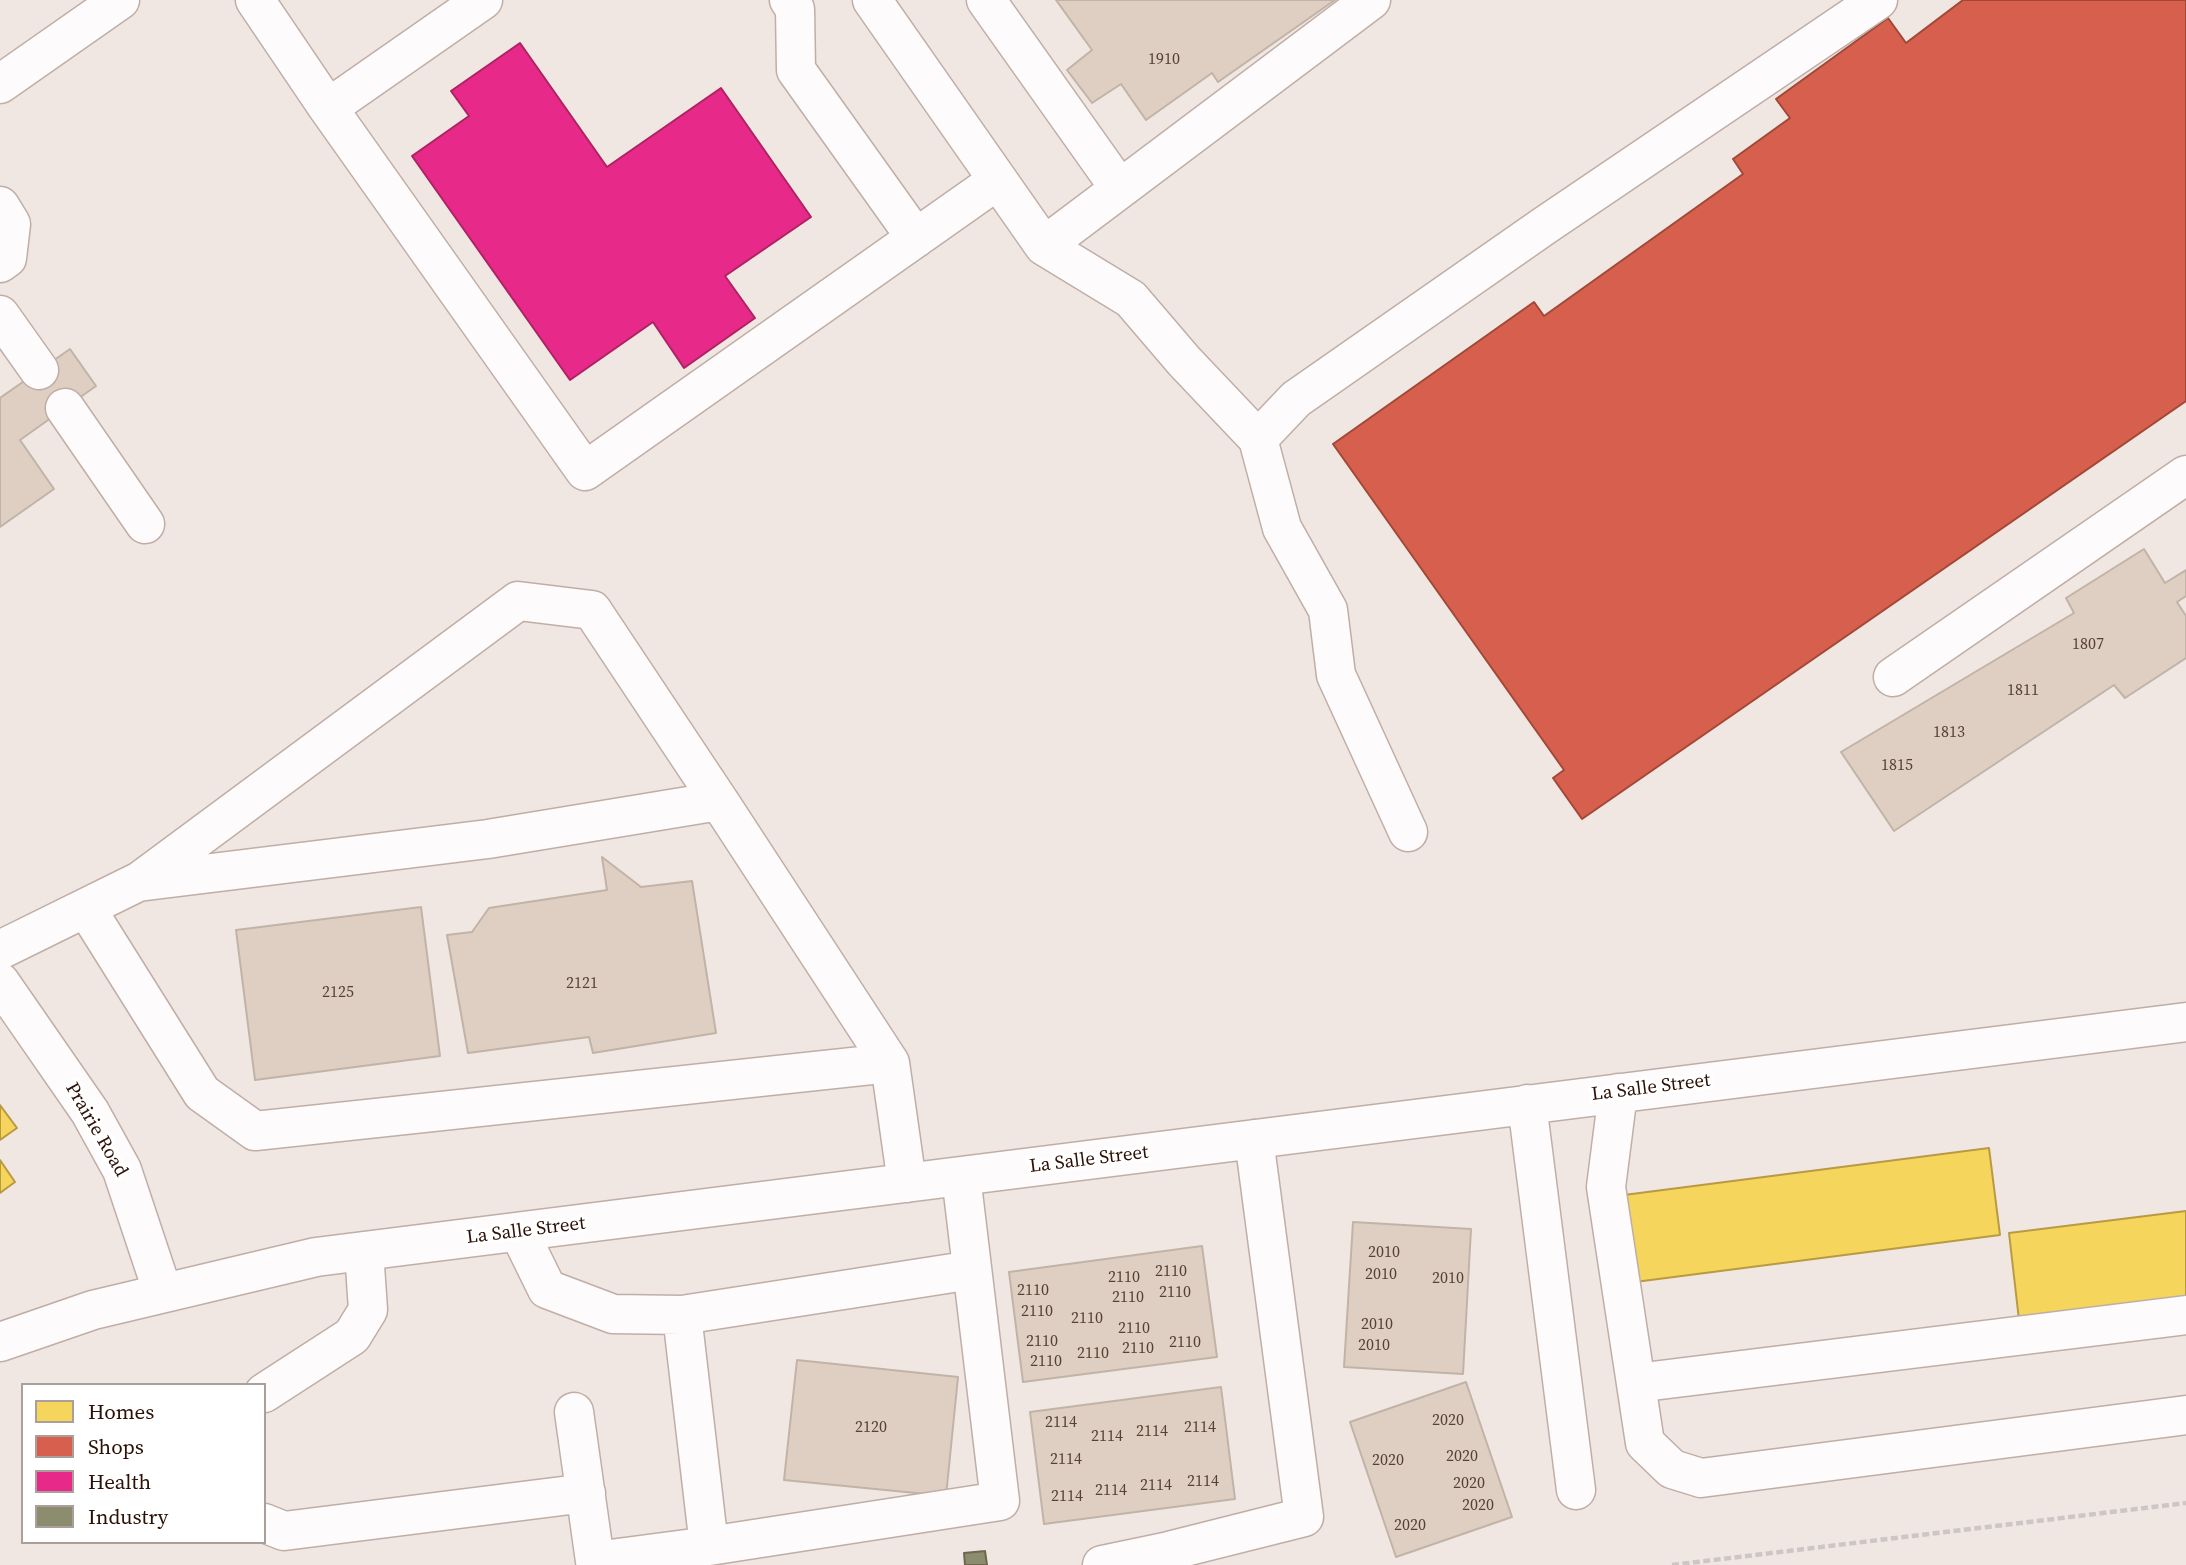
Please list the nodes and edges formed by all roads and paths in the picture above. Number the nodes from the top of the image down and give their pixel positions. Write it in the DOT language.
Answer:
graph roads {
  1 [pos="120,0"];
  2 [pos="255,0"];
  3 [pos="483,0"];
  4 [pos="789,0"];
  5 [pos="872,0"];
  6 [pos="986,0"];
  7 [pos="1371,0"];
  8 [pos="1878,0"];
  9 [pos="0,84"];
  10 [pos="328,107"];
  11 [pos="998,180"];
  12 [pos="1120,189"];
  13 [pos="0,206"];
  14 [pos="916,238"];
  15 [pos="1044,246"];
  16 [pos="0,263"];
  17 [pos="0,315"];
  18 [pos="39,370"];
  19 [pos="65,408"];
  20 [pos="1258,439"];
  21 [pos="2186,475"];
  22 [pos="145,524"];
  23 [pos="1894,677"];
  24 [pos="719,800"];
  25 [pos="1408,832"];
  26 [pos="138,882"];
  27 [pos="86,908"];
  28 [pos="0,950"];
  29 [pos="0,982"];
  30 [pos="2186,1022"];
  31 [pos="890,1063"];
  32 [pos="1618,1093"];
  33 [pos="1527,1104"];
  34 [pos="1254,1139"];
  35 [pos="961,1176"];
  36 [pos="907,1183"];
  37 [pos="519,1232"];
  38 [pos="364,1251"];
  39 [pos="972,1270"];
  40 [pos="163,1293"];
  41 [pos="682,1315"];
  42 [pos="2186,1315"];
  43 [pos="0,1342"];
  44 [pos="1636,1383"];
  45 [pos="266,1391"];
  46 [pos="574,1412"];
  47 [pos="2186,1415"];
  48 [pos="1576,1490"];
  49 [pos="586,1493"];
  50 [pos="2186,1503"];
  51 [pos="266,1524"];
  52 [pos="709,1546"];
  53 [pos="1102,1565"];
  54 [pos="1672,1565"];
  1 -- 9 [label="street"];
  2 -- 10 [label="street"];
  3 -- 10 [label="street"];
  4 -- 14 [label="street"];
  5 -- 11 [label="street"];
  6 -- 12 [label="street"];
  7 -- 12 [label="street"];
  8 -- 20 [label="street"];
  10 -- 14 [label="street"];
  11 -- 14 [label="street"];
  11 -- 15 [label="street"];
  12 -- 15 [label="street"];
  13 -- 16 [label="street"];
  15 -- 20 [label="street"];
  17 -- 18 [label="street"];
  19 -- 22 [label="street"];
  20 -- 25 [label="street"];
  21 -- 23 [label="street"];
  24 -- 26 [label="street"];
  24 -- 26 [label="street"];
  24 -- 31 [label="street"];
  26 -- 27 [label="street"];
  27 -- 28 [label="street"];
  27 -- 31 [label="street"];
  29 -- 40 [label="street, Prairie Road"];
  30 -- 32 [label="street, La Salle Street"];
  31 -- 36 [label="street"];
  32 -- 33 [label="street, La Salle Street"];
  32 -- 44 [label="street"];
  33 -- 34 [label="street, La Salle Street"];
  33 -- 48 [label="street"];
  34 -- 35 [label="street, La Salle Street"];
  34 -- 53 [label="street"];
  35 -- 36 [label="street, La Salle Street"];
  35 -- 39 [label="street"];
  36 -- 37 [label="street, La Salle Street"];
  37 -- 38 [label="street, La Salle Street"];
  37 -- 41 [label="street"];
  38 -- 40 [label="street, La Salle Street"];
  38 -- 45 [label="street"];
  39 -- 41 [label="street"];
  39 -- 52 [label="street"];
  40 -- 43 [label="street, La Salle Street"];
  41 -- 52 [label="street"];
  42 -- 44 [label="street"];
  44 -- 47 [label="street"];
  46 -- 49 [label="street"];
  49 -- 51 [label="street"];
  49 -- 52 [label="street"];
  50 -- 54 [label="path"];
}
